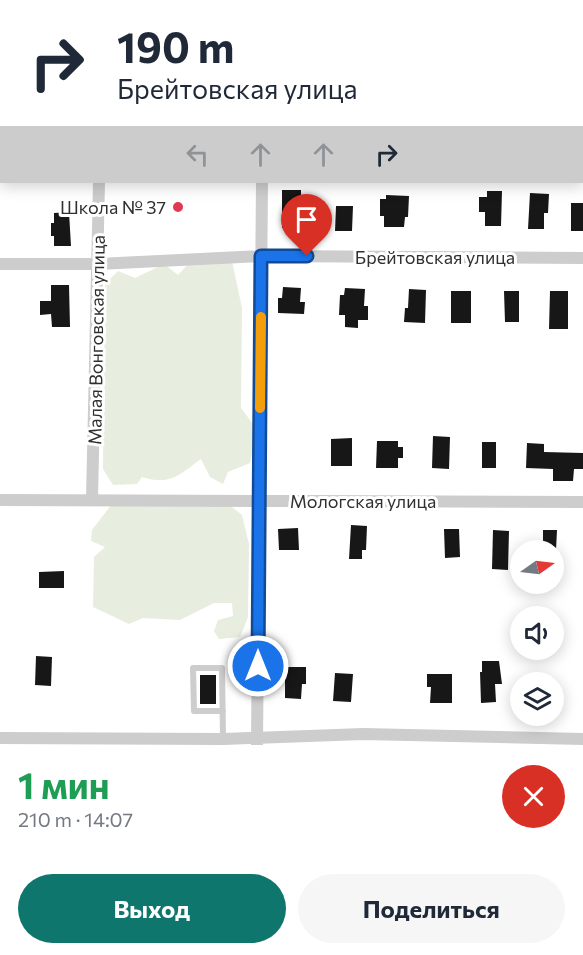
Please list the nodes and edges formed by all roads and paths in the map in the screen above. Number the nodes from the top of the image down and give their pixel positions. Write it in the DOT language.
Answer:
graph roads {
  1 [pos="99,183"];
  2 [pos="262,183"];
  3 [pos="261,256"];
  4 [pos="583,258"];
  5 [pos="0,264"];
  6 [pos="98,264"];
  7 [pos="92,499"];
  8 [pos="0,500"];
  9 [pos="259,500"];
  10 [pos="583,502"];
  11 [pos="223,711"];
  12 [pos="0,738"];
  13 [pos="223,739"];
  14 [pos="583,739"];
  15 [pos="257,741"];
  16 [pos="89,742"];
  1 -- 6 [label="street, Малая Вонговская улица"];
  2 -- 3 [label="street"];
  3 -- 4 [label="street, Брейтовская улица"];
  3 -- 6 [label="street, Брейтовская улица"];
  3 -- 9 [label="street"];
  5 -- 6 [label="street, Брейтовская улица"];
  6 -- 7 [label="street, Малая Вонговская улица"];
  7 -- 8 [label="street, Мологская улица"];
  7 -- 9 [label="street, Мологская улица"];
  9 -- 10 [label="street, Мологская улица"];
  9 -- 15 [label="street"];
  11 -- 11 [label="lane"];
  11 -- 13 [label="lane"];
  12 -- 16 [label="street"];
  13 -- 15 [label="street"];
  13 -- 16 [label="street"];
  14 -- 15 [label="street"];
}
